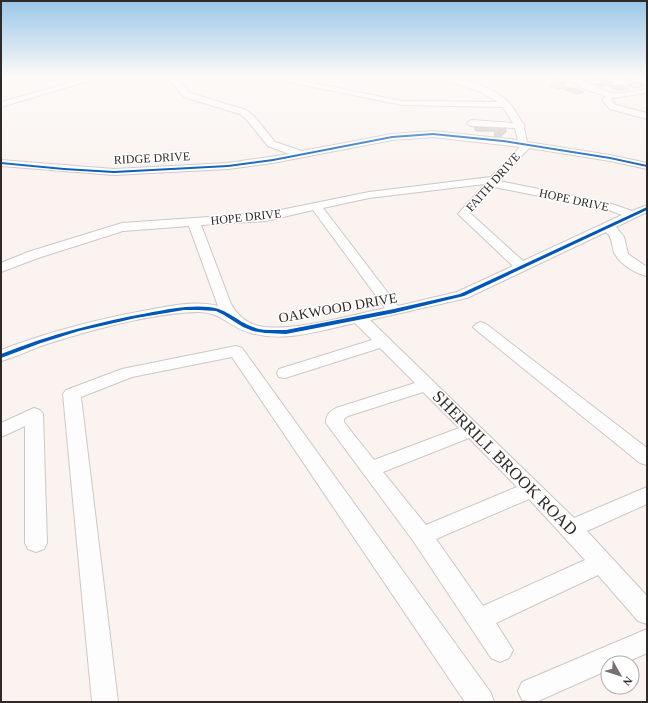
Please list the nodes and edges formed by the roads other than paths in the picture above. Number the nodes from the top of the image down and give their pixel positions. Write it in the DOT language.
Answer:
graph roads {
  1 [pos="236,110"];
  2 [pos="509,110"];
  3 [pos="624,110"];
  4 [pos="647,116"];
  5 [pos="469,128"];
  6 [pos="523,137"];
  7 [pos="304,155"];
  8 [pos="1,163"];
  9 [pos="647,166"];
  10 [pos="493,182"];
  11 [pos="316,207"];
  12 [pos="647,208"];
  13 [pos="632,214"];
  14 [pos="194,222"];
  15 [pos="608,226"];
  16 [pos="523,267"];
  17 [pos="1,268"];
  18 [pos="645,270"];
  19 [pos="394,311"];
  20 [pos="230,315"];
  21 [pos="359,318"];
  22 [pos="481,327"];
  23 [pos="383,342"];
  24 [pos="1,356"];
  25 [pos="285,373"];
  26 [pos="426,385"];
  27 [pos="472,430"];
  28 [pos="1,431"];
  29 [pos="647,458"];
  30 [pos="370,469"];
  31 [pos="531,489"];
  32 [pos="647,495"];
  33 [pos="571,529"];
  34 [pos="422,536"];
  35 [pos="36,543"];
  36 [pos="602,562"];
  37 [pos="647,612"];
  38 [pos="479,619"];
  39 [pos="647,641"];
  40 [pos="500,650"];
  41 [pos="531,691"];
  42 [pos="105,702"];
  43 [pos="481,702"];
  1 -- 7 [label="street"];
  2 -- 6 [label="street"];
  3 -- 4 [label="street"];
  5 -- 6 [label="street"];
  5 -- 6 [label="street"];
  5 -- 6 [label="street"];
  5 -- 7 [label="street, RIDGE DRIVE"];
  6 -- 9 [label="street"];
  6 -- 10 [label="street, FAITH DRIVE"];
  7 -- 8 [label="street, RIDGE DRIVE"];
  10 -- 11 [label="street, HOPE DRIVE"];
  10 -- 13 [label="street, HOPE DRIVE"];
  10 -- 16 [label="street, FAITH DRIVE"];
  11 -- 14 [label="street, HOPE DRIVE"];
  11 -- 19 [label="street"];
  12 -- 13 [label="street, OAKWOOD DRIVE"];
  13 -- 15 [label="street, OAKWOOD DRIVE"];
  14 -- 17 [label="street, HOPE DRIVE"];
  14 -- 20 [label="street"];
  15 -- 16 [label="street, OAKWOOD DRIVE"];
  15 -- 18 [label="street"];
  16 -- 19 [label="street, OAKWOOD DRIVE"];
  19 -- 21 [label="street, OAKWOOD DRIVE"];
  20 -- 21 [label="street, OAKWOOD DRIVE"];
  20 -- 24 [label="street, OAKWOOD DRIVE"];
  21 -- 23 [label="street, SHERRILL BROOK ROAD"];
  22 -- 29 [label="street"];
  23 -- 25 [label="street"];
  23 -- 26 [label="street, SHERRILL BROOK ROAD"];
  26 -- 27 [label="street, SHERRILL BROOK ROAD"];
  26 -- 30 [label="street"];
  27 -- 30 [label="street"];
  27 -- 31 [label="street, SHERRILL BROOK ROAD"];
  28 -- 35 [label="street"];
  30 -- 34 [label="street"];
  31 -- 33 [label="street, SHERRILL BROOK ROAD"];
  31 -- 34 [label="street"];
  32 -- 33 [label="street"];
  33 -- 36 [label="street, SHERRILL BROOK ROAD"];
  34 -- 38 [label="street"];
  36 -- 37 [label="street, SHERRILL BROOK ROAD"];
  36 -- 38 [label="street"];
  38 -- 40 [label="street"];
  39 -- 41 [label="street"];
  42 -- 43 [label="street"];
}
